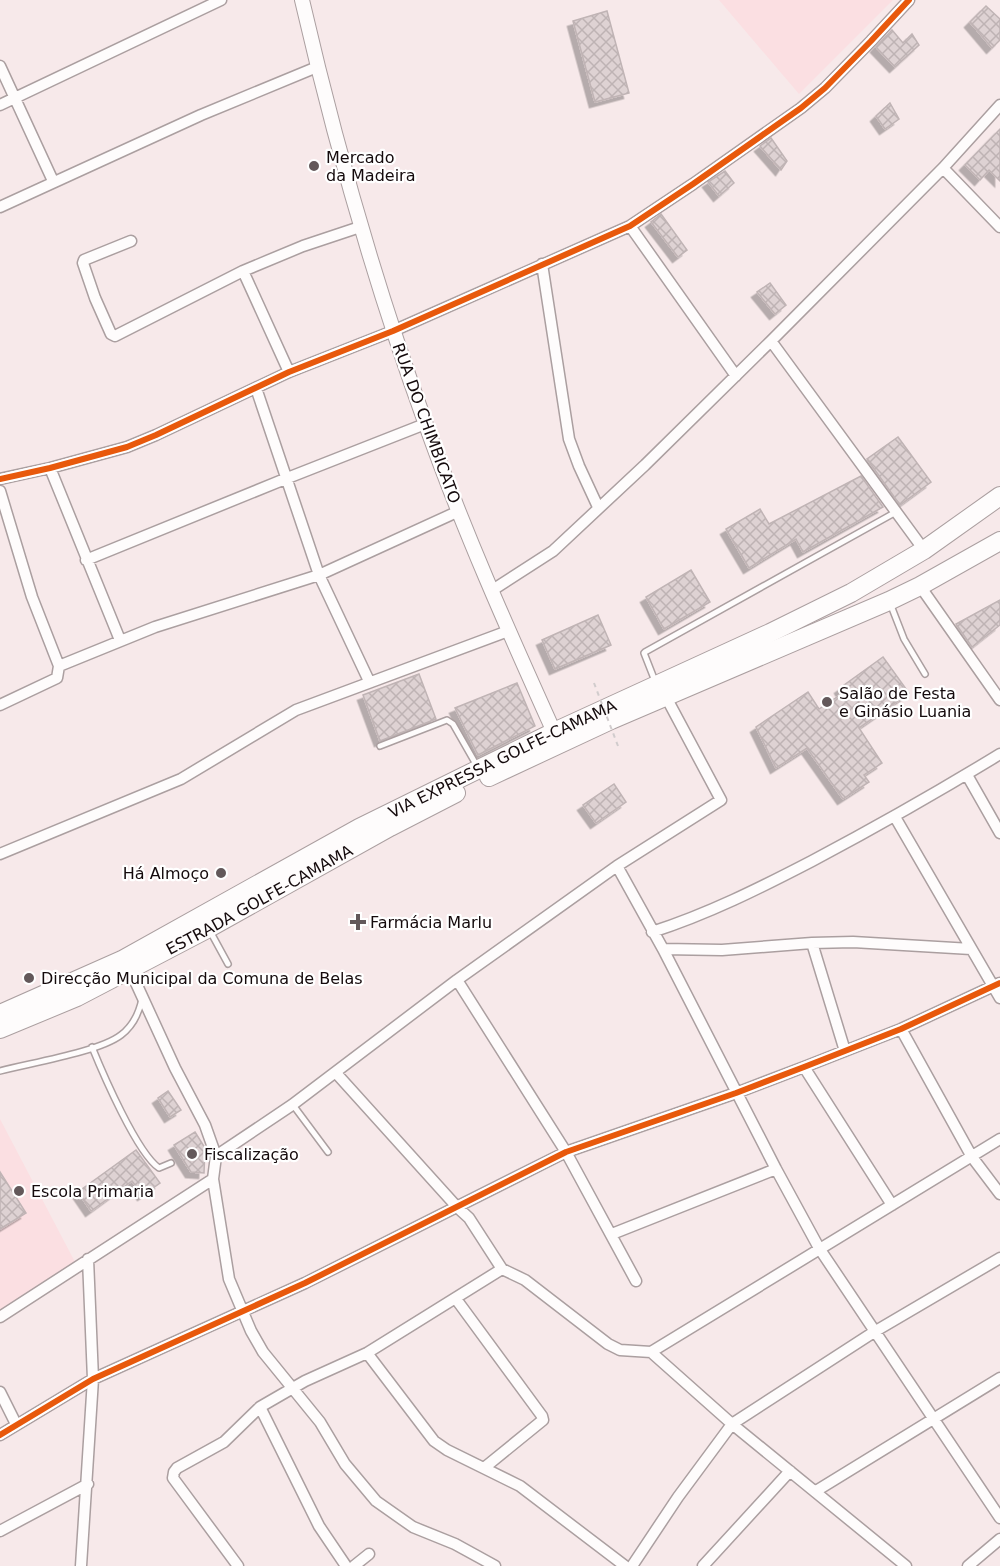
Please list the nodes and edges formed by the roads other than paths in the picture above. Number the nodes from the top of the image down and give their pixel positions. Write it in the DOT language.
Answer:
graph roads {
  1 [pos="221,0"];
  2 [pos="302,0"];
  3 [pos="909,0"];
  4 [pos="0,66"];
  5 [pos="317,67"];
  6 [pos="14,98"];
  7 [pos="0,105"];
  8 [pos="1000,105"];
  9 [pos="943,168"];
  10 [pos="53,181"];
  11 [pos="0,207"];
  12 [pos="630,226"];
  13 [pos="360,227"];
  14 [pos="1000,227"];
  15 [pos="131,242"];
  16 [pos="542,264"];
  17 [pos="243,271"];
  18 [pos="393,331"];
  19 [pos="771,341"];
  20 [pos="289,372"];
  21 [pos="736,376"];
  22 [pos="256,388"];
  23 [pos="425,424"];
  24 [pos="50,468"];
  25 [pos="0,478"];
  26 [pos="285,478"];
  27 [pos="0,491"];
  28 [pos="1000,496"];
  29 [pos="598,507"];
  30 [pos="459,511"];
  31 [pos="896,512"];
  32 [pos="5,527"];
  33 [pos="1000,541"];
  34 [pos="924,550"];
  35 [pos="86,560"];
  36 [pos="319,575"];
  37 [pos="920,586"];
  38 [pos="491,591"];
  39 [pos="889,601"];
  40 [pos="508,631"];
  41 [pos="120,640"];
  42 [pos="59,666"];
  43 [pos="925,674"];
  44 [pos="369,681"];
  45 [pos="661,691"];
  46 [pos="1000,700"];
  47 [pos="0,705"];
  48 [pos="554,732"];
  49 [pos="380,746"];
  50 [pos="1000,754"];
  51 [pos="514,765"];
  52 [pos="479,769"];
  53 [pos="967,775"];
  54 [pos="896,817"];
  55 [pos="1000,833"];
  56 [pos="0,854"];
  57 [pos="617,866"];
  58 [pos="209,928"];
  59 [pos="652,932"];
  60 [pos="812,943"];
  61 [pos="663,949"];
  62 [pos="971,949"];
  63 [pos="228,964"];
  64 [pos="130,970"];
  65 [pos="457,980"];
  66 [pos="996,984"];
  67 [pos="143,996"];
  68 [pos="1000,998"];
  69 [pos="0,1014"];
  70 [pos="0,1029"];
  71 [pos="901,1029"];
  72 [pos="92,1047"];
  73 [pos="845,1051"];
  74 [pos="804,1067"];
  75 [pos="0,1071"];
  76 [pos="336,1073"];
  77 [pos="736,1093"];
  78 [pos="292,1105"];
  79 [pos="1000,1139"];
  80 [pos="328,1152"];
  81 [pos="566,1152"];
  82 [pos="216,1156"];
  83 [pos="972,1157"];
  84 [pos="171,1163"];
  85 [pos="776,1169"];
  86 [pos="213,1179"];
  87 [pos="1000,1194"];
  88 [pos="892,1205"];
  89 [pos="457,1207"];
  90 [pos="612,1234"];
  91 [pos="819,1248"];
  92 [pos="1000,1258"];
  93 [pos="88,1259"];
  94 [pos="502,1269"];
  95 [pos="636,1281"];
  96 [pos="456,1299"];
  97 [pos="242,1310"];
  98 [pos="0,1317"];
  99 [pos="874,1332"];
  100 [pos="651,1352"];
  101 [pos="367,1353"];
  102 [pos="1000,1378"];
  103 [pos="93,1379"];
  104 [pos="292,1388"];
  105 [pos="0,1392"];
  106 [pos="260,1407"];
  107 [pos="933,1418"];
  108 [pos="16,1424"];
  109 [pos="732,1424"];
  110 [pos="0,1435"];
  111 [pos="484,1468"];
  112 [pos="790,1471"];
  113 [pos="88,1484"];
  114 [pos="816,1491"];
  115 [pos="1000,1518"];
  116 [pos="0,1531"];
  117 [pos="1000,1539"];
  118 [pos="369,1554"];
  119 [pos="81,1566"];
  120 [pos="238,1566"];
  121 [pos="346,1566"];
  122 [pos="354,1566"];
  123 [pos="495,1566"];
  124 [pos="625,1566"];
  125 [pos="632,1566"];
  126 [pos="703,1566"];
  127 [pos="906,1566"];
  128 [pos="968,1566"];
  1 -- 6 [label="street"];
  2 -- 5 [label="street, RUA DO CHIMBICATO"];
  3 -- 12 [label="street"];
  4 -- 6 [label="street"];
  5 -- 10 [label="street"];
  5 -- 13 [label="street, RUA DO CHIMBICATO"];
  6 -- 7 [label="street"];
  6 -- 10 [label="street"];
  8 -- 9 [label="street"];
  9 -- 14 [label="street"];
  9 -- 19 [label="street"];
  10 -- 11 [label="street"];
  12 -- 16 [label="street"];
  12 -- 21 [label="street"];
  13 -- 17 [label="street"];
  13 -- 18 [label="street, RUA DO CHIMBICATO"];
  15 -- 17 [label="street"];
  16 -- 18 [label="street"];
  16 -- 29 [label="street"];
  17 -- 20 [label="street"];
  18 -- 20 [label="street"];
  18 -- 23 [label="street, RUA DO CHIMBICATO"];
  19 -- 21 [label="street"];
  19 -- 31 [label="street"];
  20 -- 22 [label="street"];
  21 -- 29 [label="street"];
  22 -- 24 [label="street"];
  22 -- 26 [label="street"];
  23 -- 26 [label="street"];
  23 -- 30 [label="street, RUA DO CHIMBICATO"];
  24 -- 25 [label="street"];
  24 -- 35 [label="street"];
  26 -- 35 [label="street"];
  26 -- 36 [label="street"];
  27 -- 32 [label="street"];
  28 -- 34 [label="highway, VIA EXPRESSA GOLFE-CAMAMA"];
  29 -- 38 [label="street"];
  30 -- 36 [label="street"];
  30 -- 38 [label="street, RUA DO CHIMBICATO"];
  31 -- 34 [label="street"];
  31 -- 45 [label="lane"];
  32 -- 42 [label="street"];
  33 -- 37 [label="highway, VIA EXPRESSA GOLFE-CAMAMA"];
  34 -- 45 [label="highway, VIA EXPRESSA GOLFE-CAMAMA"];
  35 -- 41 [label="street"];
  36 -- 41 [label="street"];
  36 -- 44 [label="street"];
  37 -- 39 [label="highway, VIA EXPRESSA GOLFE-CAMAMA"];
  37 -- 46 [label="street"];
  38 -- 40 [label="street, RUA DO CHIMBICATO"];
  39 -- 43 [label="lane"];
  39 -- 45 [label="highway, VIA EXPRESSA GOLFE-CAMAMA"];
  40 -- 44 [label="street"];
  40 -- 48 [label="street, RUA DO CHIMBICATO"];
  41 -- 42 [label="street"];
  42 -- 47 [label="street"];
  44 -- 56 [label="street"];
  45 -- 48 [label="highway, VIA EXPRESSA GOLFE-CAMAMA"];
  45 -- 51 [label="highway, VIA EXPRESSA GOLFE-CAMAMA"];
  45 -- 57 [label="street"];
  48 -- 52 [label="highway, VIA EXPRESSA GOLFE-CAMAMA"];
  49 -- 52 [label="lane"];
  50 -- 53 [label="street"];
  51 -- 58 [label="highway, ESTRADA GOLFE-CAMAMA"];
  52 -- 69 [label="highway, VIA EXPRESSA GOLFE-CAMAMA"];
  53 -- 54 [label="street"];
  53 -- 55 [label="street"];
  54 -- 59 [label="street"];
  54 -- 62 [label="street"];
  57 -- 59 [label="street"];
  57 -- 65 [label="street"];
  58 -- 63 [label="lane"];
  58 -- 64 [label="highway, ESTRADA GOLFE-CAMAMA"];
  59 -- 61 [label="street"];
  60 -- 61 [label="street"];
  60 -- 62 [label="street"];
  60 -- 73 [label="street"];
  61 -- 77 [label="street"];
  62 -- 66 [label="street"];
  64 -- 67 [label="street"];
  64 -- 70 [label="highway, ESTRADA GOLFE-CAMAMA"];
  65 -- 76 [label="street"];
  65 -- 81 [label="street"];
  66 -- 68 [label="street"];
  66 -- 71 [label="street"];
  67 -- 72 [label="lane"];
  67 -- 82 [label="street"];
  71 -- 73 [label="street"];
  71 -- 83 [label="street"];
  72 -- 75 [label="lane"];
  72 -- 84 [label="lane"];
  73 -- 74 [label="street"];
  74 -- 77 [label="street"];
  74 -- 88 [label="street"];
  76 -- 78 [label="street"];
  76 -- 89 [label="street"];
  77 -- 81 [label="street"];
  77 -- 85 [label="street"];
  78 -- 80 [label="lane"];
  78 -- 82 [label="street"];
  79 -- 83 [label="street"];
  81 -- 89 [label="street"];
  81 -- 90 [label="street"];
  82 -- 86 [label="street"];
  83 -- 87 [label="street"];
  83 -- 88 [label="street"];
  85 -- 90 [label="street"];
  85 -- 91 [label="street"];
  86 -- 93 [label="street"];
  86 -- 97 [label="street"];
  88 -- 91 [label="street"];
  89 -- 94 [label="street"];
  89 -- 97 [label="street"];
  90 -- 95 [label="street"];
  91 -- 99 [label="street"];
  91 -- 100 [label="street"];
  92 -- 99 [label="street"];
  93 -- 98 [label="street"];
  93 -- 103 [label="street"];
  94 -- 96 [label="street"];
  94 -- 100 [label="street"];
  96 -- 101 [label="street"];
  96 -- 111 [label="street"];
  97 -- 103 [label="street"];
  97 -- 104 [label="street"];
  99 -- 107 [label="street"];
  99 -- 109 [label="street"];
  100 -- 109 [label="street"];
  101 -- 104 [label="street"];
  101 -- 111 [label="street"];
  102 -- 107 [label="street"];
  103 -- 108 [label="street"];
  103 -- 113 [label="street"];
  104 -- 106 [label="street"];
  104 -- 123 [label="street"];
  105 -- 108 [label="street"];
  106 -- 120 [label="street"];
  106 -- 121 [label="street"];
  107 -- 114 [label="street"];
  107 -- 115 [label="street"];
  108 -- 110 [label="street"];
  109 -- 112 [label="street"];
  109 -- 125 [label="street"];
  111 -- 124 [label="street"];
  112 -- 114 [label="street"];
  112 -- 126 [label="street"];
  113 -- 116 [label="street"];
  113 -- 119 [label="street"];
  114 -- 127 [label="street"];
  117 -- 128 [label="street"];
  118 -- 122 [label="street"];
}
